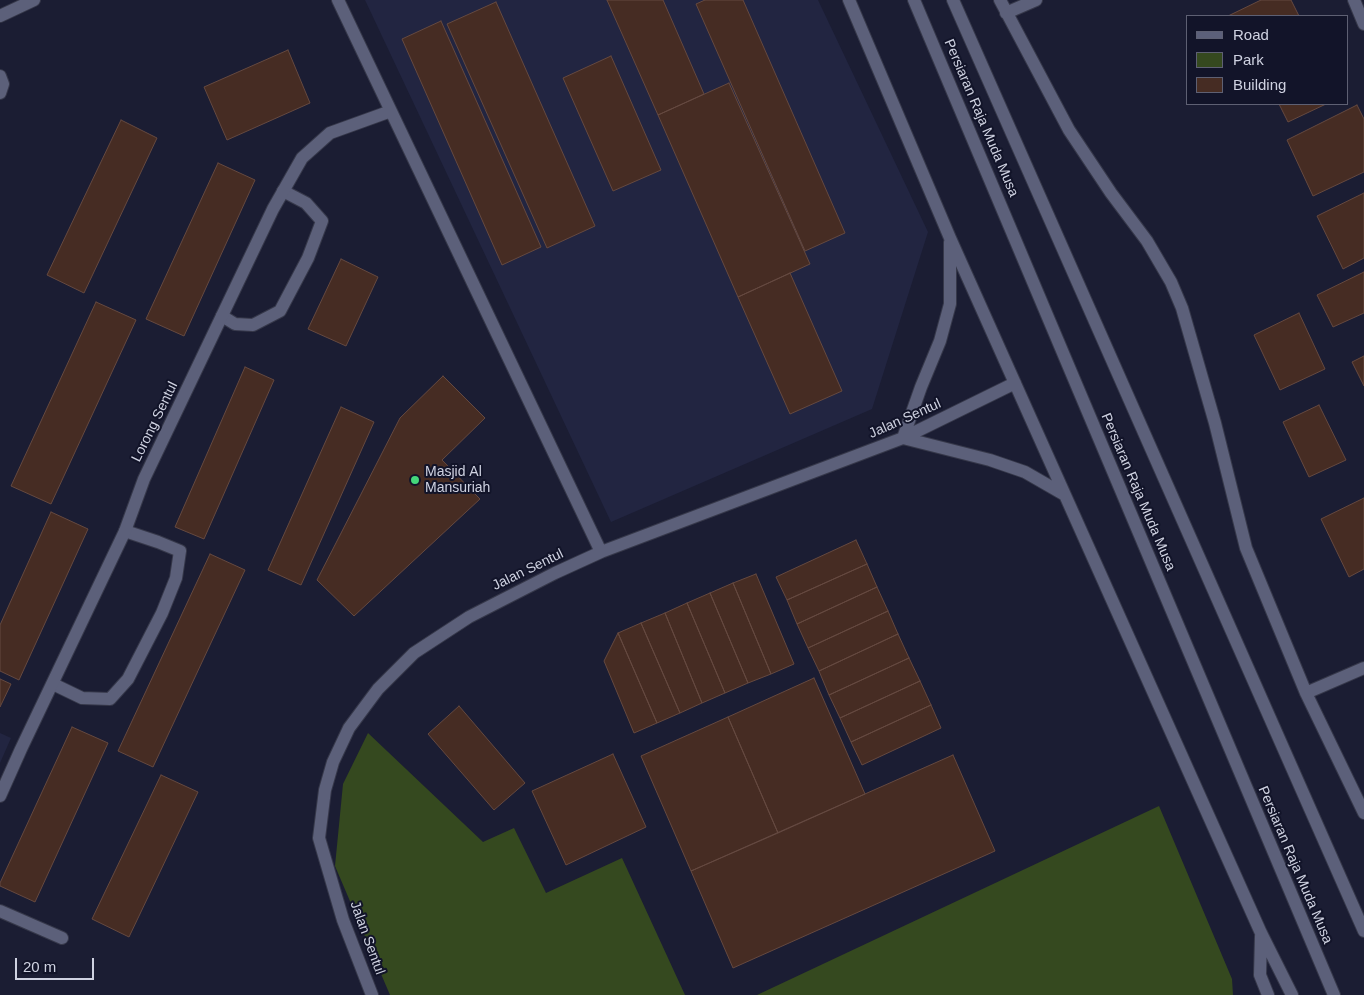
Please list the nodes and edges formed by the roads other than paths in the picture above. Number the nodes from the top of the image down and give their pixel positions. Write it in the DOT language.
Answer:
graph roads {
  1 [pos="34,0"];
  2 [pos="338,0"];
  3 [pos="849,0"];
  4 [pos="914,0"];
  5 [pos="954,0"];
  6 [pos="1000,0"];
  7 [pos="1036,0"];
  8 [pos="1354,0"];
  9 [pos="1006,13"];
  10 [pos="0,16"];
  11 [pos="1364,24"];
  12 [pos="0,76"];
  13 [pos="0,93"];
  14 [pos="391,111"];
  15 [pos="283,191"];
  16 [pos="950,238"];
  17 [pos="222,316"];
  18 [pos="1015,384"];
  19 [pos="903,438"];
  20 [pos="1065,495"];
  21 [pos="125,531"];
  22 [pos="601,552"];
  23 [pos="1364,668"];
  24 [pos="53,684"];
  25 [pos="1306,693"];
  26 [pos="0,796"];
  27 [pos="1364,813"];
  28 [pos="0,911"];
  29 [pos="1364,931"];
  30 [pos="1261,933"];
  31 [pos="62,938"];
  32 [pos="1260,974"];
  33 [pos="372,995"];
  34 [pos="1261,995"];
  35 [pos="1268,995"];
  36 [pos="1292,995"];
  37 [pos="1334,995"];
  1 -- 10 [label="street"];
  2 -- 14 [label="street"];
  3 -- 16 [label="street"];
  4 -- 37 [label="street, Persiaran Raja Muda Musa"];
  5 -- 29 [label="street, Persiaran Raja Muda Musa"];
  6 -- 9 [label="street"];
  7 -- 9 [label="street"];
  8 -- 11 [label="street"];
  9 -- 25 [label="street"];
  12 -- 13 [label="street"];
  14 -- 15 [label="street, Lorong Sentul"];
  14 -- 22 [label="street"];
  15 -- 17 [label="street, Lorong Sentul"];
  15 -- 17 [label="street"];
  16 -- 18 [label="street"];
  16 -- 19 [label="street"];
  17 -- 21 [label="street, Lorong Sentul"];
  18 -- 19 [label="street, Jalan Sentul"];
  18 -- 20 [label="street"];
  19 -- 20 [label="street"];
  19 -- 22 [label="street, Jalan Sentul"];
  20 -- 30 [label="street"];
  21 -- 24 [label="street, Lorong Sentul"];
  21 -- 24 [label="street"];
  22 -- 33 [label="street, Jalan Sentul"];
  23 -- 25 [label="street"];
  24 -- 26 [label="street, Lorong Sentul"];
  25 -- 27 [label="street"];
  28 -- 31 [label="street"];
  30 -- 32 [label="street"];
  30 -- 36 [label="street"];
  32 -- 34 [label="street"];
  32 -- 35 [label="street"];
}
